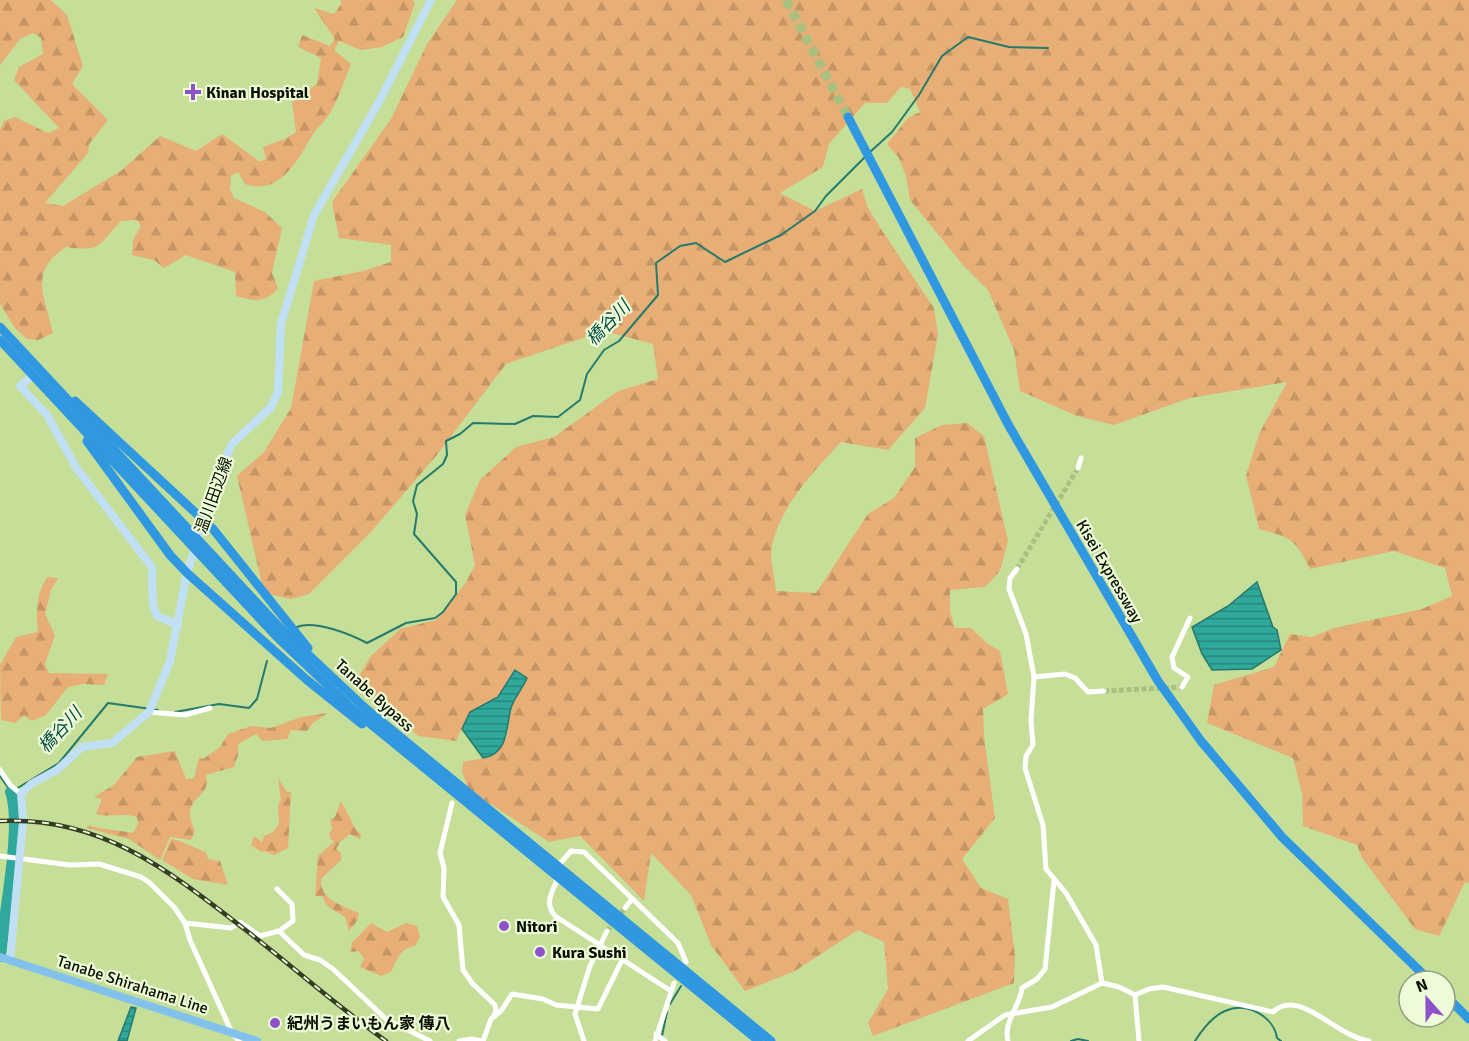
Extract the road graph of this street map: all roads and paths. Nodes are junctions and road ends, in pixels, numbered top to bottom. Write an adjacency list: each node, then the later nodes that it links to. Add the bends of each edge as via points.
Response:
1 (431, 0): 8 (main road, 温川田辺線, via 380,100 314,215 281,324 278,393 271,407 232,444)
2 (848, 117): 39 (highway, Kisei Expressway, via 1009,426 1158,681 1201,741 1282,837)
3 (0, 327): 5 (highway, Tanabe Bypass)
4 (0, 340): 5 (highway, Tanabe Bypass)
5 (30, 369): 8 (highway); 9 (highway, Tanabe Bypass); 11 (highway); 13 (main road, via 21,386 47,415 77,469 152,567 157,616)
6 (1081, 458): 7 (street)
7 (1078, 468)
8 (203, 521): 11 (main road, 温川田辺線); 18 (highway, via 304,644)
9 (199, 548): 18 (highway, Tanabe Bypass); 20 (highway, Tanabe Bypass, via 290,649)
10 (1017, 569): 14 (street, via 1010,578 1009,589 1026,634)
11 (187, 573): 13 (main road, 温川田辺線); 20 (highway, via 342,709)
12 (1190, 618): 15 (street, via 1172,657 1174,668 1188,676)
13 (178, 625): 19 (main road, 温川田辺線, via 170,661)
14 (1034, 677): 16 (street, via 1065,674 1075,678 1088,692); 28 (street, via 1033,745 1025,768 1043,825 1046,869)
15 (1182, 687)
16 (1104, 691)
17 (210, 708): 19 (street, via 185,715)
18 (365, 708): 26 (highway, Tanabe Bypass)
19 (151, 709): 22 (main road, 温川田辺線, via 112,743 82,747 57,770)
20 (412, 758): 27 (highway, Tanabe Bypass)
21 (0, 770): 22 (street)
22 (19, 793): 25 (main road, via 23,821)
23 (452, 803): 47 (street, via 440,853 444,868 442,897 459,925 463,970 495,1005)
24 (3, 856): 25 (street)
25 (16, 858): 32 (street, via 70,865 99,864 141,877 165,896); 37 (main road)
26 (557, 867): 30 (street, via 578,849); 51 (highway, Tanabe Bypass)
27 (558, 878): 35 (street, via 549,909); 51 (highway, Tanabe Bypass)
28 (1054, 881): 41 (street, via 1066,893 1095,945); 46 (street, via 1045,969 1022,988)
29 (277, 889): 34 (street, via 291,904 293,921)
30 (632, 899): 31 (street); 38 (street, via 678,943)
31 (626, 908)
32 (185, 923): 34 (street, via 231,928 240,922 260,936); 49 (street)
33 (607, 931): 35 (street)
34 (279, 932): 55 (street, via 304,955 333,969 386,1019)
35 (599, 943): 36 (street); 44 (street)
36 (623, 958): 42 (street); 44 (street, via 598,1009)
37 (5, 959): 49 (main road, Tanabe Shirahama Line)
38 (686, 962)
39 (1418, 969)
40 (674, 983): 42 (street)
41 (1102, 983): 43 (street); 46 (street, via 1052,1007)
42 (671, 991): 50 (street)
43 (1135, 995): 52 (street, via 1163,987 1273,1012 1281,1004 1296,1003); 62 (street)
44 (576, 1007): 47 (street, via 512,994); 58 (street)
45 (1457, 1007): 48 (highway)
46 (1012, 1015): 60 (street, via 996,1020); 61 (street, via 1005,1031)
47 (493, 1017): 57 (street)
48 (1469, 1019)
49 (232, 1033): 53 (street); 54 (main road, Tanabe Shirahama Line)
50 (655, 1038): 59 (street)
51 (766, 1040)
52 (1360, 1040): 63 (street)
53 (239, 1041)
54 (257, 1041)
55 (430, 1041)
56 (459, 1041): 57 (street)
57 (483, 1041)
58 (584, 1041)
59 (665, 1041)
60 (968, 1041)
61 (1008, 1041)
62 (1139, 1041)
63 (1369, 1041)

